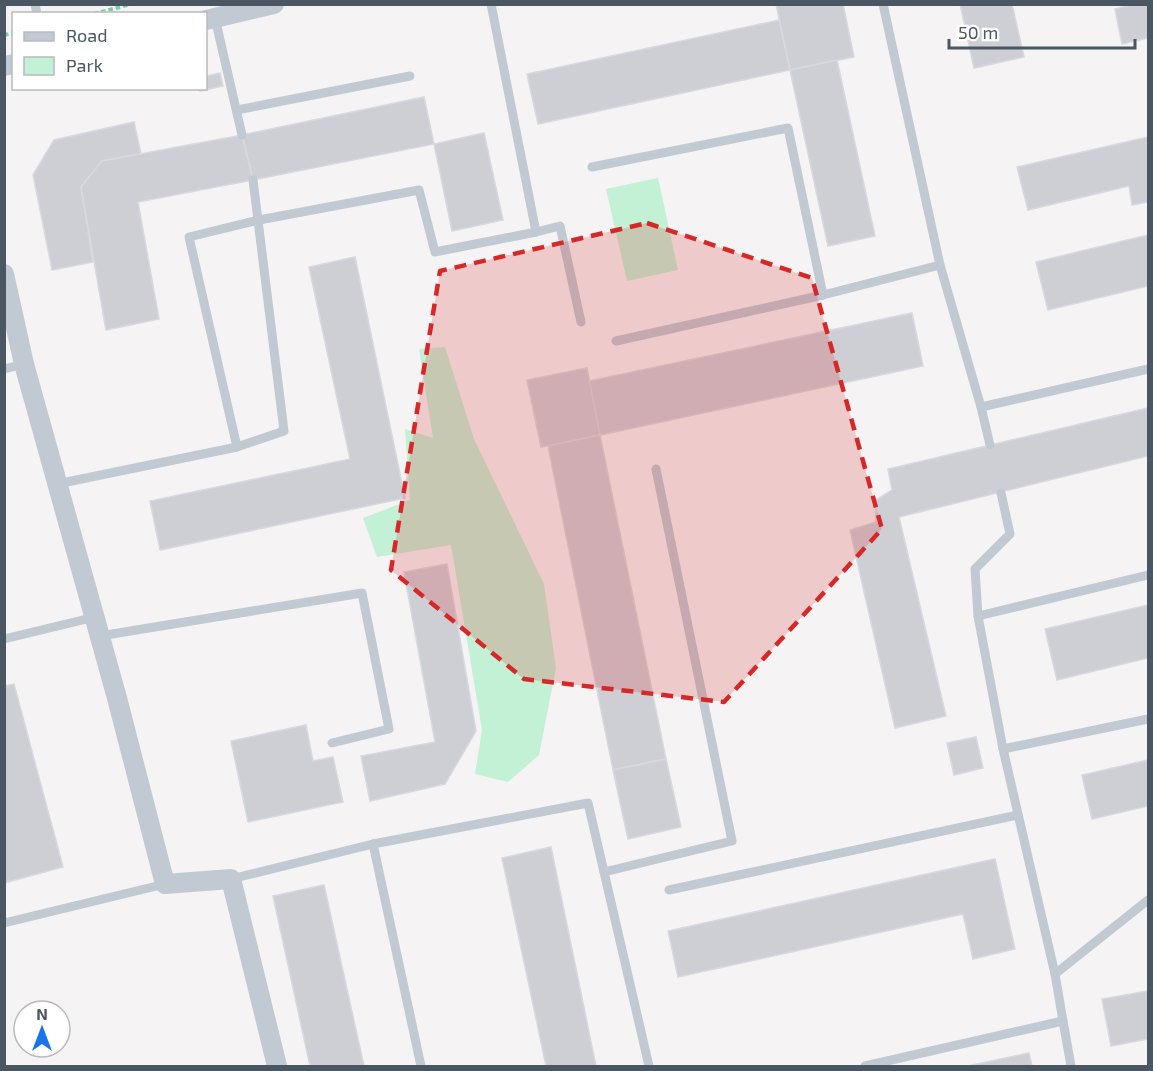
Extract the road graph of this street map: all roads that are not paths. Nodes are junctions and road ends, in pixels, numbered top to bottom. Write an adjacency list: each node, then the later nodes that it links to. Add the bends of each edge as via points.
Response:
1 (274, 4): 4 (street)
2 (491, 4): 11 (lane)
3 (883, 4): 12 (lane)
4 (210, 19): 6 (lane)
5 (410, 76): 6 (lane)
6 (237, 110): 7 (lane)
7 (243, 135)
8 (592, 167): 14 (lane, via 788,128)
9 (253, 180): 10 (lane)
10 (259, 220): 11 (lane, via 419,190 435,252); 22 (lane, via 284,431); 22 (lane, via 189,237)
11 (536, 232): 15 (lane, via 561,226)
12 (940, 265): 14 (lane); 20 (lane)
13 (4, 274): 17 (street)
14 (823, 295): 16 (lane)
15 (581, 322)
16 (615, 341)
17 (24, 364): 18 (lane); 24 (street)
18 (4, 369)
19 (1149, 369): 20 (lane)
20 (981, 408): 21 (lane)
21 (990, 445)
22 (237, 447): 24 (lane)
23 (656, 469): 35 (lane, via 732,841)
24 (57, 484): 28 (street)
25 (1001, 493): 27 (lane, via 1010,534 975,569)
26 (1149, 575): 27 (lane)
27 (978, 616): 32 (lane)
28 (98, 627): 29 (lane); 31 (lane, via 362,593 389,729); 37 (street)
29 (4, 639)
30 (1149, 719): 32 (lane)
31 (332, 743)
32 (1003, 748): 33 (lane)
33 (1018, 815): 38 (lane); 41 (lane)
34 (373, 844): 35 (lane, via 588,803); 36 (lane); 44 (lane)
35 (604, 872): 45 (lane)
36 (231, 879): 37 (street); 43 (street)
37 (165, 884): 40 (lane)
38 (669, 890)
39 (1149, 900): 41 (lane)
40 (4, 923)
41 (1055, 974): 42 (lane)
42 (1063, 1021): 46 (lane); 47 (lane)
43 (277, 1066)
44 (421, 1066)
45 (650, 1066)
46 (865, 1066)
47 (1071, 1066)

